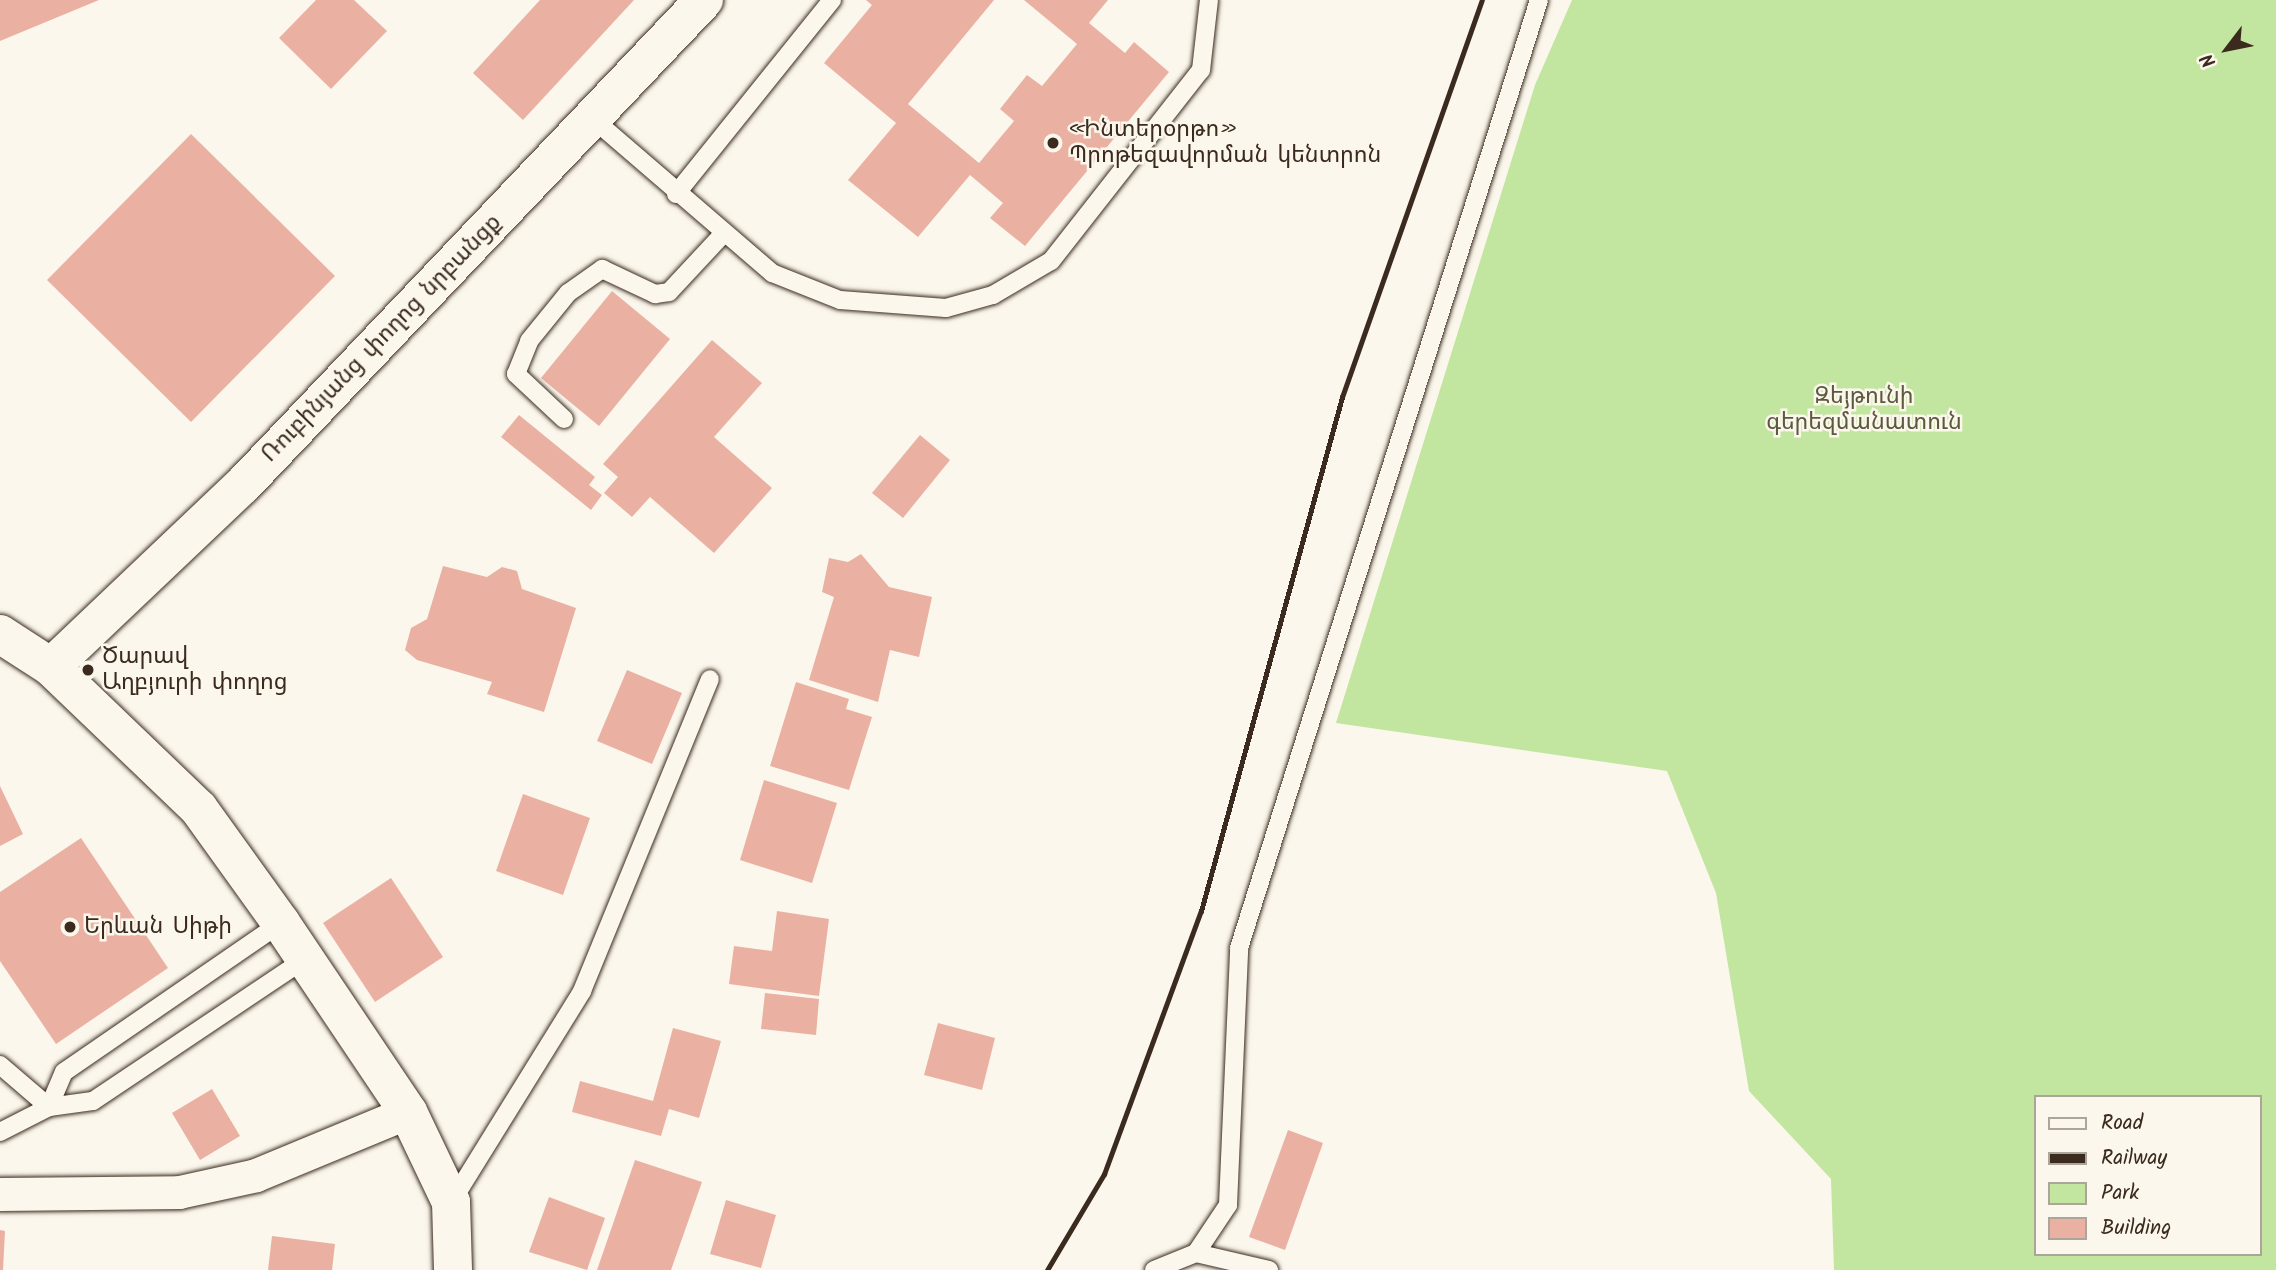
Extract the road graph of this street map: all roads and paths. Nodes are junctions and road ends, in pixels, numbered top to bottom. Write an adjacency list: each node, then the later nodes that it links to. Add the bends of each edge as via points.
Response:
1 (704, 0): 5 (street, Ռուբինյանց փողոց նրբանցք)
2 (832, 0): 6 (lane)
3 (1209, 0): 7 (lane, via 1201,70 1051,261 1011,286 946,307 840,300 772,273)
4 (1539, 0): 20 (lane, via 1239,948 1228,1205)
5 (592, 118): 6 (lane); 10 (street, Ռուբինյանց փողոց նրբանցք, via 243,485)
6 (676, 194): 7 (lane)
7 (723, 234): 8 (lane, via 669,292 655,294 602,269 568,293 529,341 516,374)
8 (564, 419)
9 (0, 634): 10 (street)
10 (51, 667): 12 (street, via 199,809)
11 (710, 679): 19 (lane, via 582,991)
12 (281, 923): 13 (street); 15 (lane, via 64,1072)
13 (305, 958): 15 (lane, via 93,1101); 16 (street)
14 (0, 1065): 15 (lane)
15 (49, 1107): 17 (lane)
16 (408, 1112): 18 (street, via 256,1175 179,1192); 19 (street)
17 (0, 1132)
18 (0, 1194)
19 (451, 1202): 21 (street)
20 (1196, 1253): 22 (lane); 23 (lane)
21 (453, 1270)
22 (1154, 1270)
23 (1269, 1270)

